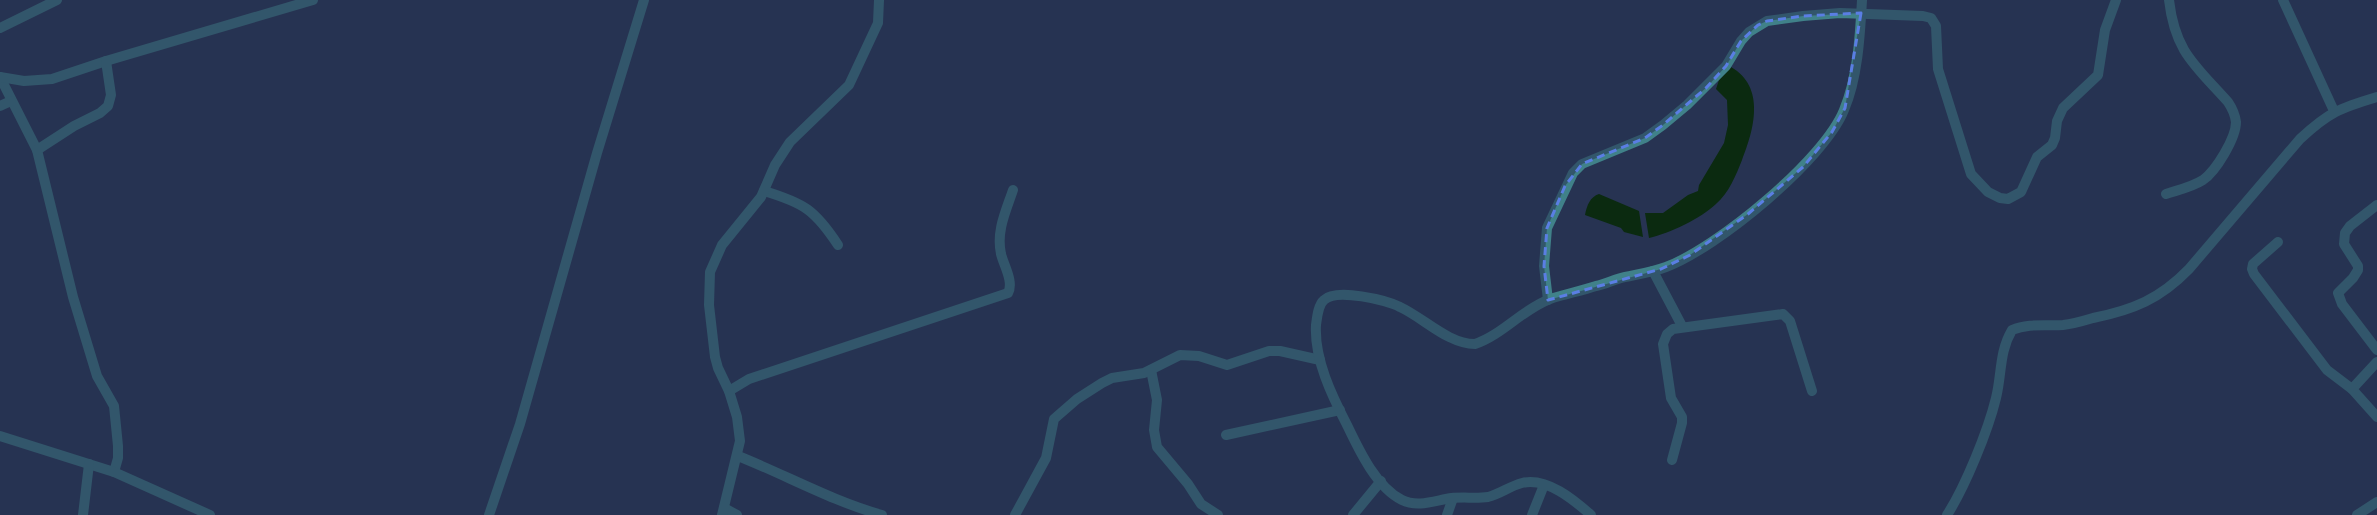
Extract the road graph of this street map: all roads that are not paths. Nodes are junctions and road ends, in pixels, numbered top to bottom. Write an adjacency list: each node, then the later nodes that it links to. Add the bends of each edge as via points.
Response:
1 (57, 0): 10 (street)
2 (313, 0): 11 (street)
3 (644, 0): 49 (street, via 597,153 520,424)
4 (879, 0): 19 (street, via 878,23 849,86 790,142 775,165)
5 (1862, 0): 9 (street)
6 (2116, 0): 9 (street, via 2105,30 2102,65 2098,75 2063,108 2057,121 2056,138 2052,145 2033,163 2021,192 2008,199 1988,192 1971,174 1938,68 1936,26 1931,18)
7 (2168, 0): 20 (street, via 2173,27 2185,53 2228,102 2236,123 2233,135 2211,173 2199,182)
8 (2283, 0): 16 (street)
9 (1861, 14): 24 (street, via 1850,89 1845,108 1832,132 1803,167 1715,240 1676,263); 25 (street, via 1803,16 1767,21 1749,32 1726,66 1706,88 1645,138 1582,164 1573,173 1547,228 1544,266)
10 (0, 28)
11 (106, 61): 12 (street, via 52,79 24,81); 17 (street, via 111,96 108,106)
12 (0, 77): 14 (street)
13 (2377, 96): 16 (street)
14 (11, 101): 15 (street); 17 (street)
15 (0, 106)
16 (2334, 111): 58 (street, via 2300,139 2189,269 2175,284 2154,299 2128,310 2065,325 2021,326 2012,330 2001,355 1999,383 1989,420)
17 (37, 150): 41 (street, via 75,303 97,376 114,406 118,446)
18 (1013, 190): 32 (street, via 999,237 1010,284 1008,293 749,379)
19 (764, 191): 23 (street, via 786,197 810,209 825,225); 32 (street, via 751,212 722,245 710,272 709,306 715,357)
20 (2166, 194)
21 (2377, 205): 27 (street, via 2350,226 2343,238 2358,270 2338,293 2342,304)
22 (2278, 242): 31 (street, via 2253,264 2254,274 2327,370)
23 (838, 245)
24 (1653, 271): 25 (street); 26 (street)
25 (1548, 300): 28 (street, via 1480,343 1469,344 1440,332 1400,307 1382,300 1330,296 1324,300 1318,315 1316,343)
26 (1682, 326): 33 (street, via 1783,314 1790,321); 39 (street, via 1667,334 1663,344 1670,398 1682,417)
27 (2377, 350)
28 (1320, 360): 30 (street, via 1269,351 1227,365 1189,355 1180,356); 34 (street)
29 (2377, 362): 31 (street)
30 (1150, 370): 52 (street, via 1135,376 1112,378 1054,419 1046,458); 53 (street, via 1157,400 1154,430 1157,447 1201,504)
31 (2352, 389): 35 (street)
32 (729, 391): 38 (street, via 739,429)
33 (1812, 391)
34 (1340, 410): 36 (street); 42 (street)
35 (2377, 417)
36 (1226, 435)
37 (0, 436): 40 (street)
38 (738, 456): 46 (street); 51 (street, via 836,500)
39 (1672, 460)
40 (89, 464): 41 (street); 47 (street)
41 (114, 472): 48 (street)
42 (1381, 481): 44 (street, via 1401,500 1414,504); 54 (street)
43 (1544, 485): 44 (street, via 1526,482 1494,496); 56 (street); 57 (street, via 1562,493)
44 (1453, 498): 55 (street)
45 (2377, 502): 59 (street)
46 (723, 512): 50 (street)
47 (83, 515)
48 (210, 515)
49 (490, 515)
50 (737, 515)
51 (882, 515)
52 (1015, 515)
53 (1218, 515)
54 (1353, 515)
55 (1447, 515)
56 (1532, 515)
57 (1591, 515)
58 (1947, 515)
59 (2357, 515)

